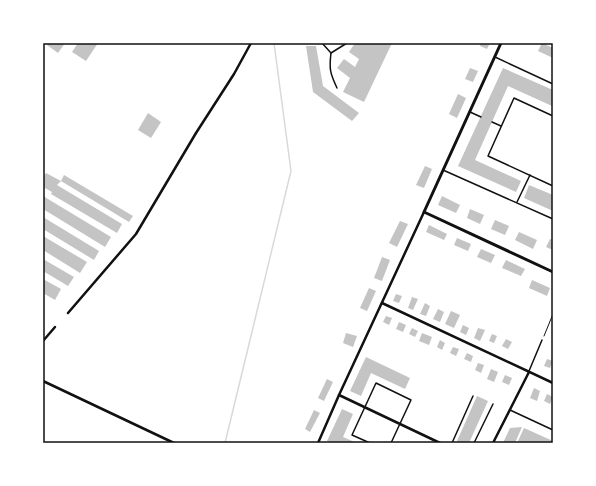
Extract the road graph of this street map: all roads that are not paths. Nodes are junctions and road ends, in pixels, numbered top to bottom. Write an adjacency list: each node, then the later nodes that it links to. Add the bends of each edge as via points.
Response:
1 (251, 43): 22 (street, via 136,234)
2 (322, 43): 5 (lane)
3 (347, 43): 5 (lane)
4 (501, 43): 6 (street)
5 (331, 53): 8 (lane, via 329,67)
6 (494, 57): 7 (lane); 9 (street)
7 (553, 84)
8 (337, 88)
9 (470, 112): 11 (lane); 14 (street)
10 (553, 116): 13 (lane, via 514,98)
11 (481, 117)
12 (492, 122): 13 (lane)
13 (501, 126): 15 (lane, via 488,156)
14 (444, 170): 17 (lane); 18 (street)
15 (530, 175): 16 (lane); 17 (lane)
16 (553, 186)
17 (516, 203): 19 (lane)
18 (424, 212): 20 (street); 21 (street)
19 (553, 219)
20 (553, 272)
21 (382, 303): 26 (street); 29 (street)
22 (68, 313)
23 (55, 327): 24 (street)
24 (43, 340)
25 (542, 340): 26 (lane)
26 (529, 372): 28 (street); 33 (street)
27 (43, 381): 36 (street)
28 (553, 383)
29 (339, 395): 32 (street); 37 (street)
30 (473, 396): 41 (lane)
31 (493, 404): 42 (lane)
32 (365, 407): 34 (street); 34 (lane, via 376,383 411,400); 38 (lane, via 352,435)
33 (510, 410): 35 (lane); 43 (street)
34 (400, 424): 39 (lane); 40 (street)
35 (553, 430)
36 (174, 443)
37 (318, 443)
38 (370, 443)
39 (391, 443)
40 (440, 443)
41 (452, 443)
42 (474, 443)
43 (493, 443)

